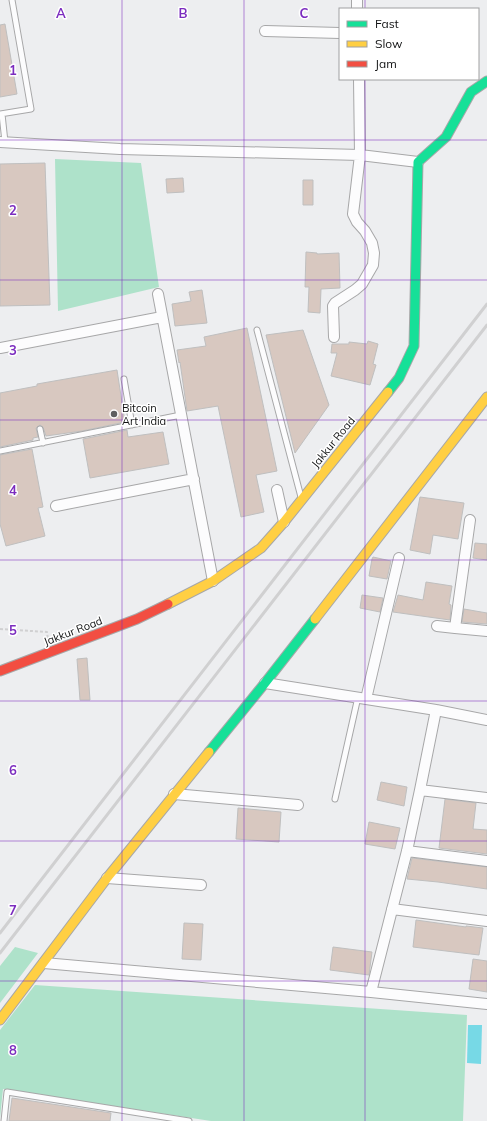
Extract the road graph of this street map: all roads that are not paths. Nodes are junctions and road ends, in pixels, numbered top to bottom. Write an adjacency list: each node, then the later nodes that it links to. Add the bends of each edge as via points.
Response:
1 (12, 0): 6 (lane, via 31,109)
2 (265, 31): 3 (street)
3 (339, 33)
4 (359, 80): 8 (street)
5 (487, 81): 9 (street, via 471,92 446,137)
6 (1, 114): 7 (lane)
7 (3, 142): 8 (street, via 120,149)
8 (360, 155): 9 (street); 13 (street, via 353,214 372,243 373,265 362,284 333,306)
9 (418, 162): 24 (street, Jakkur Road, via 414,346 399,378)
10 (158, 294): 11 (street)
11 (162, 317): 14 (street); 17 (street)
12 (257, 330): 24 (lane)
13 (334, 338)
14 (0, 348)
15 (124, 379): 18 (lane)
16 (487, 397): 34 (street)
17 (181, 415): 18 (lane); 22 (street)
18 (132, 425): 20 (lane)
19 (40, 429): 20 (lane)
20 (43, 443): 21 (lane)
21 (0, 451)
22 (194, 479): 25 (street); 29 (street)
23 (277, 490): 27 (street)
24 (302, 500): 27 (street, Jakkur Road)
25 (56, 506)
26 (470, 520): 31 (street)
27 (284, 522): 29 (street, Jakkur Road, via 261,548)
28 (399, 558): 35 (street)
29 (213, 581): 33 (street, Jakkur Road, via 137,619)
30 (437, 626): 31 (street)
31 (455, 628): 32 (street)
32 (487, 631)
33 (0, 672)
34 (265, 683): 35 (street); 39 (street)
35 (362, 698): 36 (street); 41 (lane)
36 (436, 710): 37 (street); 38 (street)
37 (487, 720)
38 (420, 790): 40 (street); 43 (street)
39 (174, 794): 42 (street); 45 (street)
40 (487, 798)
41 (335, 799)
42 (298, 805)
43 (407, 851): 44 (street); 47 (street)
44 (487, 861)
45 (107, 878): 46 (street); 49 (street)
46 (201, 885)
47 (392, 908): 48 (street); 50 (street)
48 (487, 921)
49 (44, 963): 50 (street); 52 (street)
50 (371, 992): 51 (street)
51 (487, 1004)
52 (0, 1020)
53 (4, 1121): 54 (lane, via 7,1092)
54 (189, 1121)

